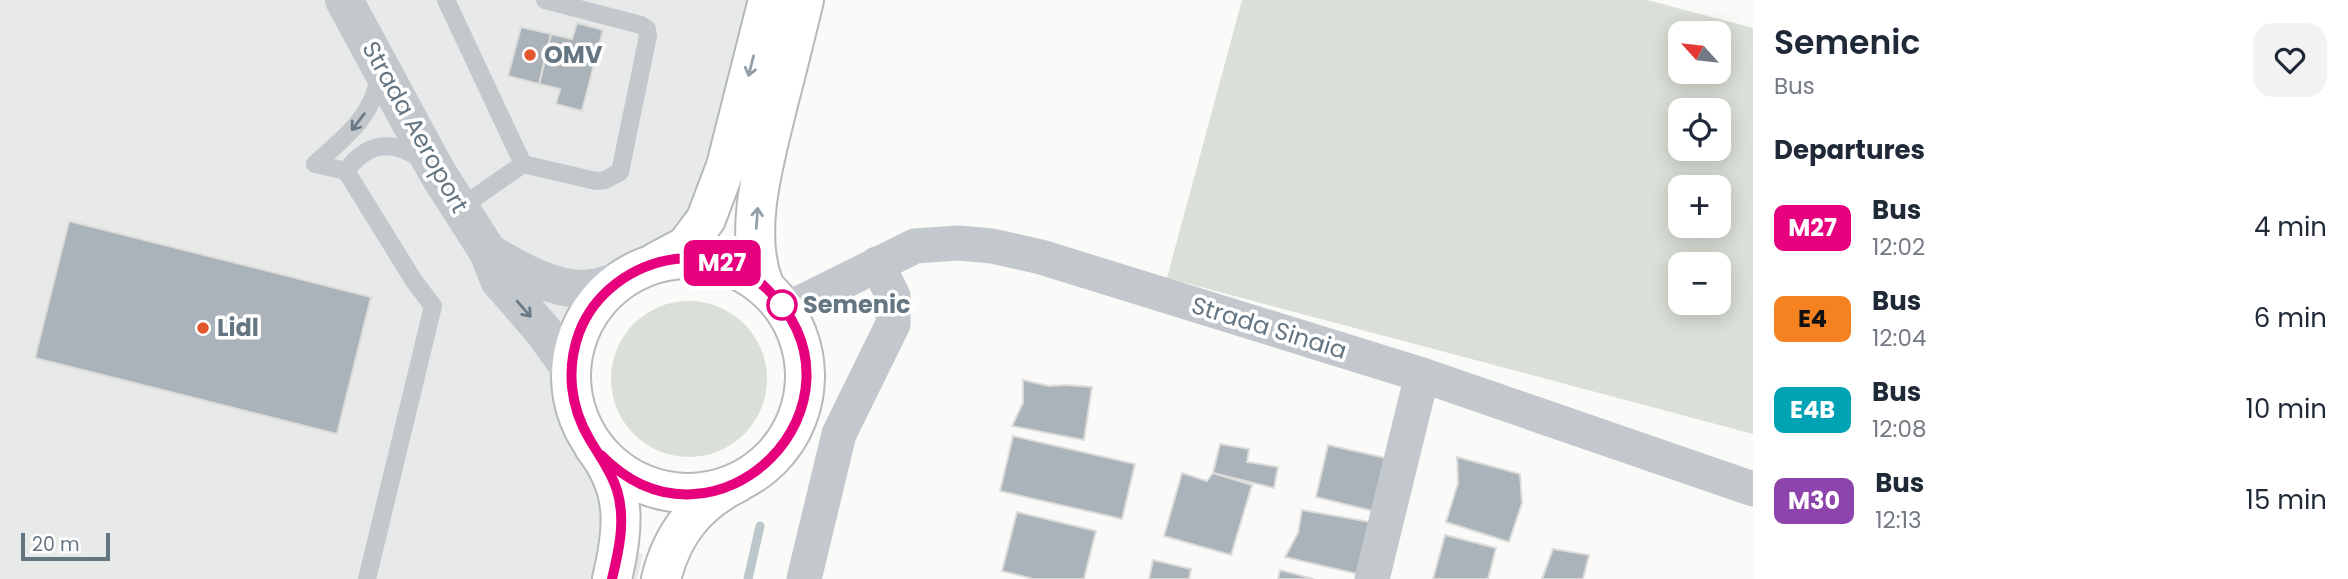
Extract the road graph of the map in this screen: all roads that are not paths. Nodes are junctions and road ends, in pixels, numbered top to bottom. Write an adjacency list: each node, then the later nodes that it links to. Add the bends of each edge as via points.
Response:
1 (446, 0): 7 (lane)
2 (545, 0): 7 (lane, via 641,25 648,36 620,172 596,181)
3 (768, 0): 13 (main road, one-way to 13, via 726,166 706,219 686,246)
4 (804, 0): 14 (main road, one-way to 4, via 756,245 756,217 765,159)
5 (352, 3): 6 (street, Strada Aeroport)
6 (380, 67): 8 (lane, one-way to 8, via 377,91 365,114 316,164); 9 (street, Strada Aeroport)
7 (523, 164): 10 (lane)
8 (345, 171): 9 (lane, via 366,150 385,146 412,153); 21 (lane, via 433,306)
9 (437, 172): 10 (street, Strada Aeroport)
10 (460, 208): 11 (street, Strada Aeroport)
11 (488, 252): 13 (street, Strada Aeroport, via 555,285 590,289); 15 (street, Strada Aeroport, one-way to 15, via 499,280)
12 (877, 264): 14 (street, Strada Sinaia); 16 (street, Strada Sinaia, via 915,246 992,246 1041,257); 23 (street, via 893,296 893,324 839,434)
13 (633, 273): 14 (main road, via 677,259 708,260 737,269); 15 (main road, via 601,297 585,320)
14 (775, 297): 18 (main road, via 799,336 804,354 803,403 793,430 776,454)
15 (571, 370): 17 (main road, via 576,410)
16 (1422, 375): 19 (street, Strada Sinaia); 24 (street)
17 (594, 447): 18 (main road, via 617,470 654,489 696,493); 20 (main road, via 618,492 622,527)
18 (737, 482): 22 (main road, via 687,520)
19 (1753, 489)
20 (612, 572)
21 (367, 579)
22 (661, 579)
23 (804, 579)
24 (1372, 579)

